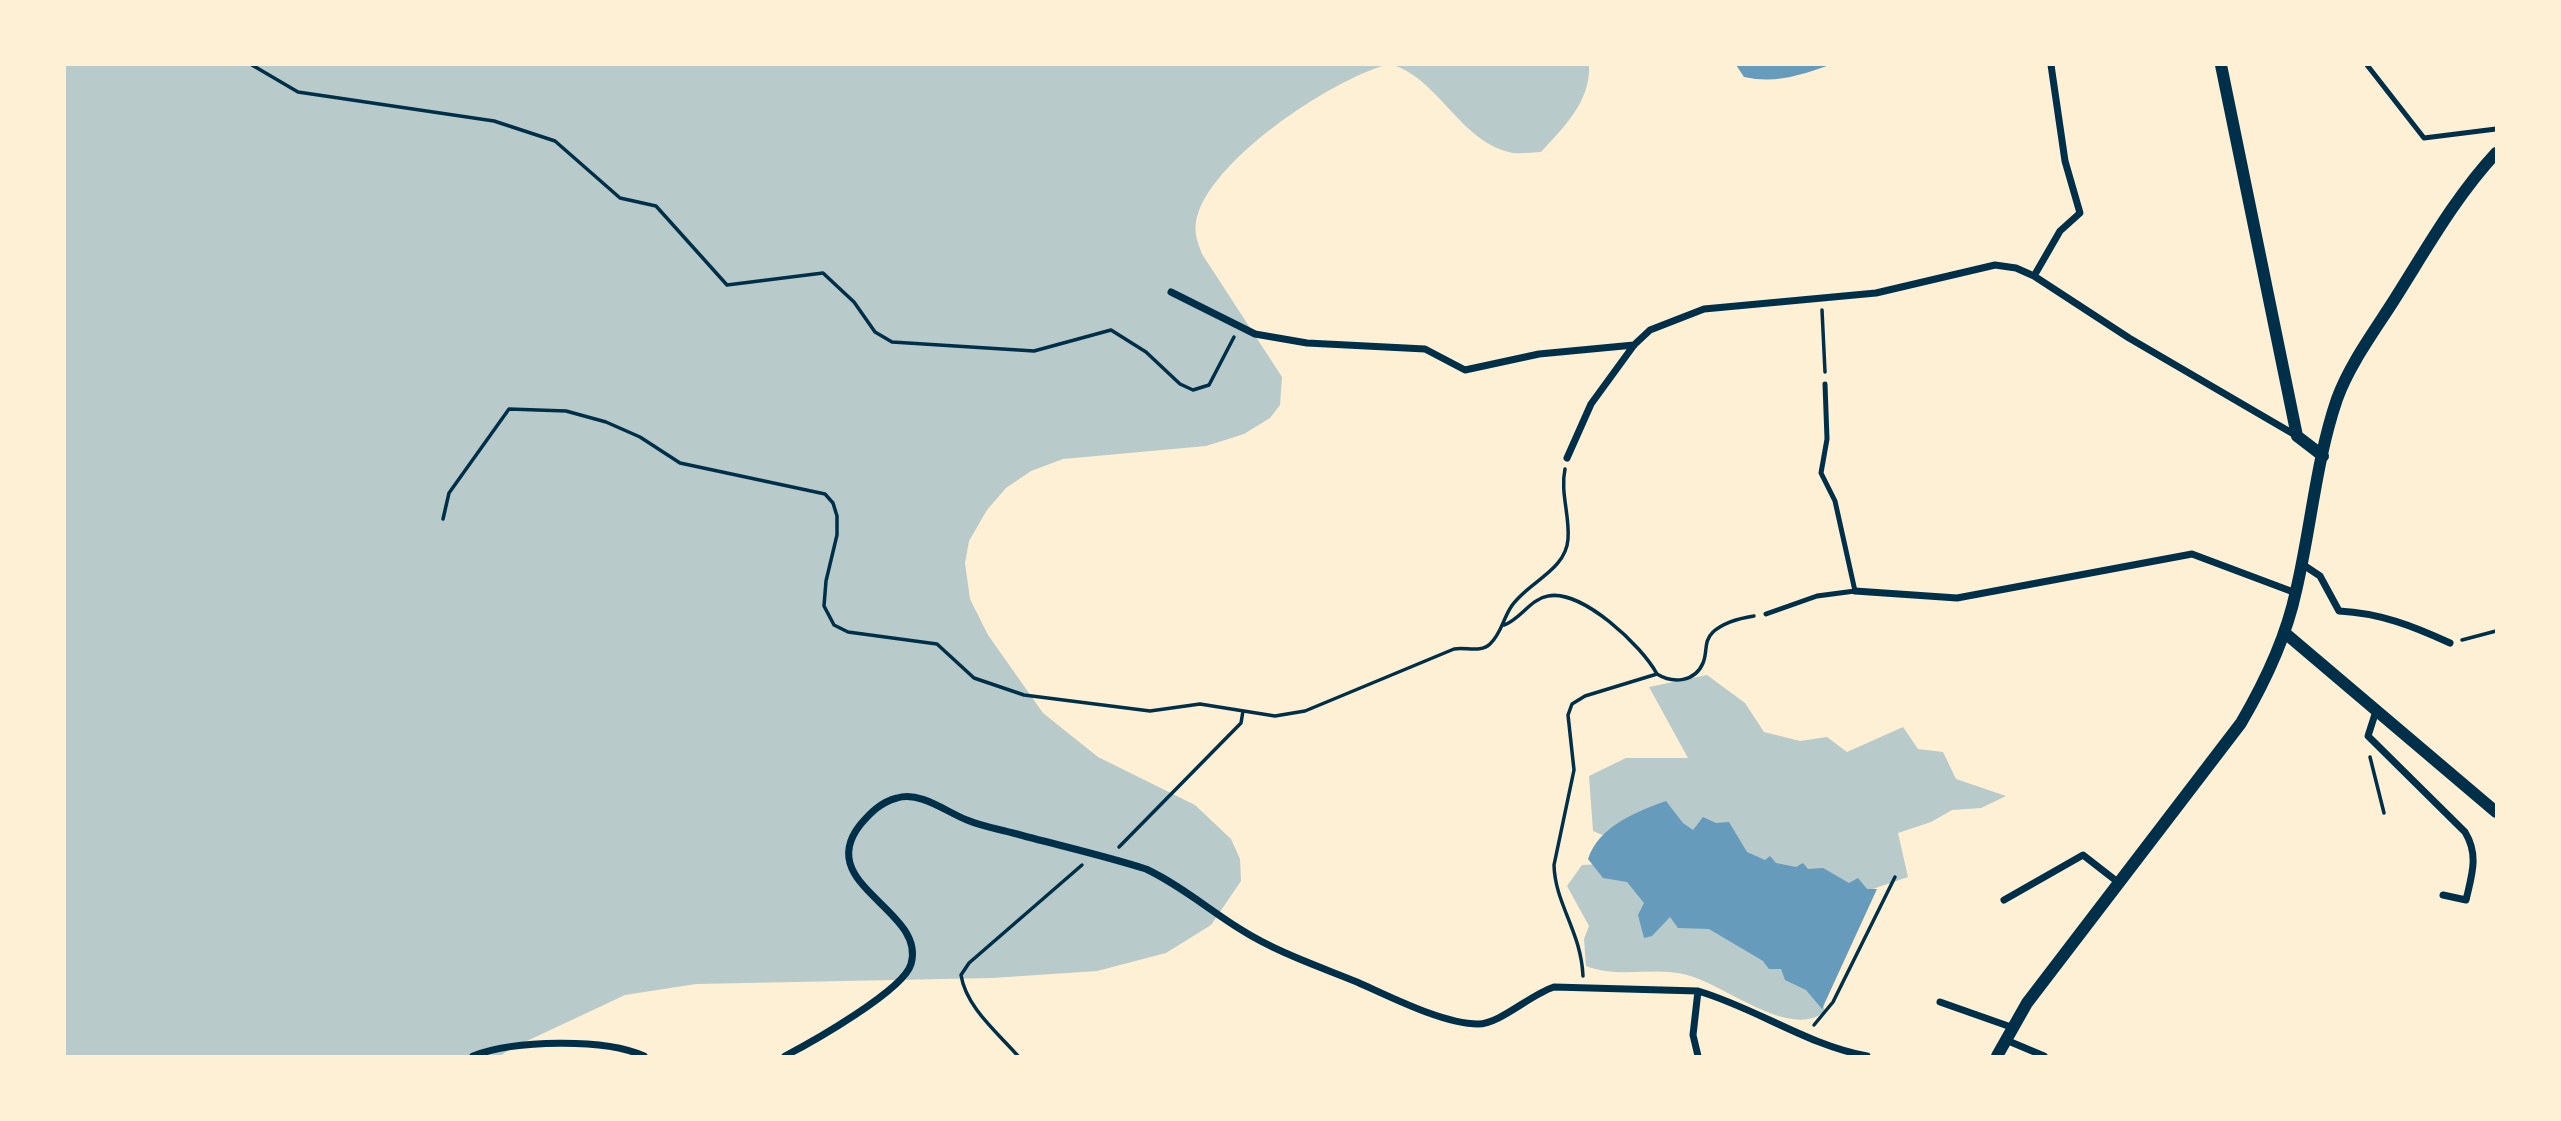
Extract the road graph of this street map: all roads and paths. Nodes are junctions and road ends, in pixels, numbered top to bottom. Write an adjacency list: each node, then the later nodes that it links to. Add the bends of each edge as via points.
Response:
1 (252, 65): 10 (path, via 298,92 495,121 555,141 620,198 656,206 727,285 823,273 854,302 876,332 892,342 1034,351 1111,330 1194,390 1209,385)
2 (2051, 65): 7 (street, via 2065,161 2080,213 2060,231)
3 (2221, 65): 13 (street)
4 (2367, 65): 5 (lane, via 2424,138)
5 (2496, 129)
6 (2496, 153): 14 (street, via 2475,176 2362,350 2337,397)
7 (2034, 276): 9 (street, via 1995,265 1876,293); 13 (street, via 2129,338)
8 (1171, 292): 10 (street)
9 (1822, 297): 11 (street, via 1704,309 1650,330); 12 (path)
10 (1240, 325): 11 (street, via 1255,334 1307,343 1425,349 1465,370 1539,354)
11 (1634, 345): 15 (street, via 1591,404)
12 (1825, 384): 18 (lane, via 1827,439 1821,473 1835,501)
13 (2297, 436): 14 (street)
14 (2323, 456): 17 (street)
15 (1567, 458): 21 (path, via 1563,476 1569,541 1549,572 1510,608)
16 (443, 519): 26 (path, via 450,493 509,409 566,411 640,437 680,463 825,494 833,503 837,535 824,606 841,629 937,644 974,678 1024,695 1150,711 1200,704)
17 (2302, 564): 19 (street); 24 (street, via 2320,576 2339,611 2408,623)
18 (1855, 591): 19 (street, via 1957,598 2192,554); 20 (lane, via 1817,596)
19 (2296, 593): 23 (street)
20 (1766, 614): 25 (path, via 1746,617 1713,633 1705,642 1704,662 1682,681 1667,681)
21 (1504, 625): 25 (path, via 1545,596 1562,594 1634,642); 26 (path, via 1489,646 1454,649 1305,711 1275,716)
22 (2496, 631): 24 (path)
23 (2285, 633): 27 (street); 34 (street, via 2241,723)
24 (2450, 643)
25 (1657, 674): 37 (path, via 1584,695 1572,704 1568,715 1574,770 1554,865 1582,953)
26 (1243, 711): 32 (path, via 1241,723)
27 (2376, 711): 28 (street, via 2368,736); 29 (street)
28 (2375, 746): 30 (path, via 2369,755); 35 (street, via 2473,845 2466,900)
29 (2496, 812)
30 (2384, 813)
31 (1089, 854): 32 (street); 45 (street, via 968,821 927,800 899,797 872,810 851,837 846,855 852,871 911,942 912,962 905,978 883,996); 46 (path, via 1078,871 969,963 961,975 970,1001)
32 (1109, 857): 37 (street, via 1167,878 1242,931 1275,948 1428,1012 1479,1024 1541,991)
33 (1895, 877): 41 (path, via 1833,1002)
34 (2119, 883): 36 (street, via 2083,855); 40 (street)
35 (2443, 895)
36 (2004, 900)
37 (1583, 986): 38 (street)
38 (1698, 990): 41 (street); 47 (street, via 1693,1035)
39 (1940, 1002): 40 (street)
40 (2011, 1027): 42 (street)
41 (1806, 1036): 48 (street, via 1840,1051)
42 (2005, 1040): 49 (street); 50 (street)
43 (473, 1056): 44 (street, via 545,1044 612,1046)
44 (644, 1056)
45 (785, 1056)
46 (1018, 1056)
47 (1698, 1056)
48 (1867, 1056)
49 (1997, 1056)
50 (2045, 1056)

